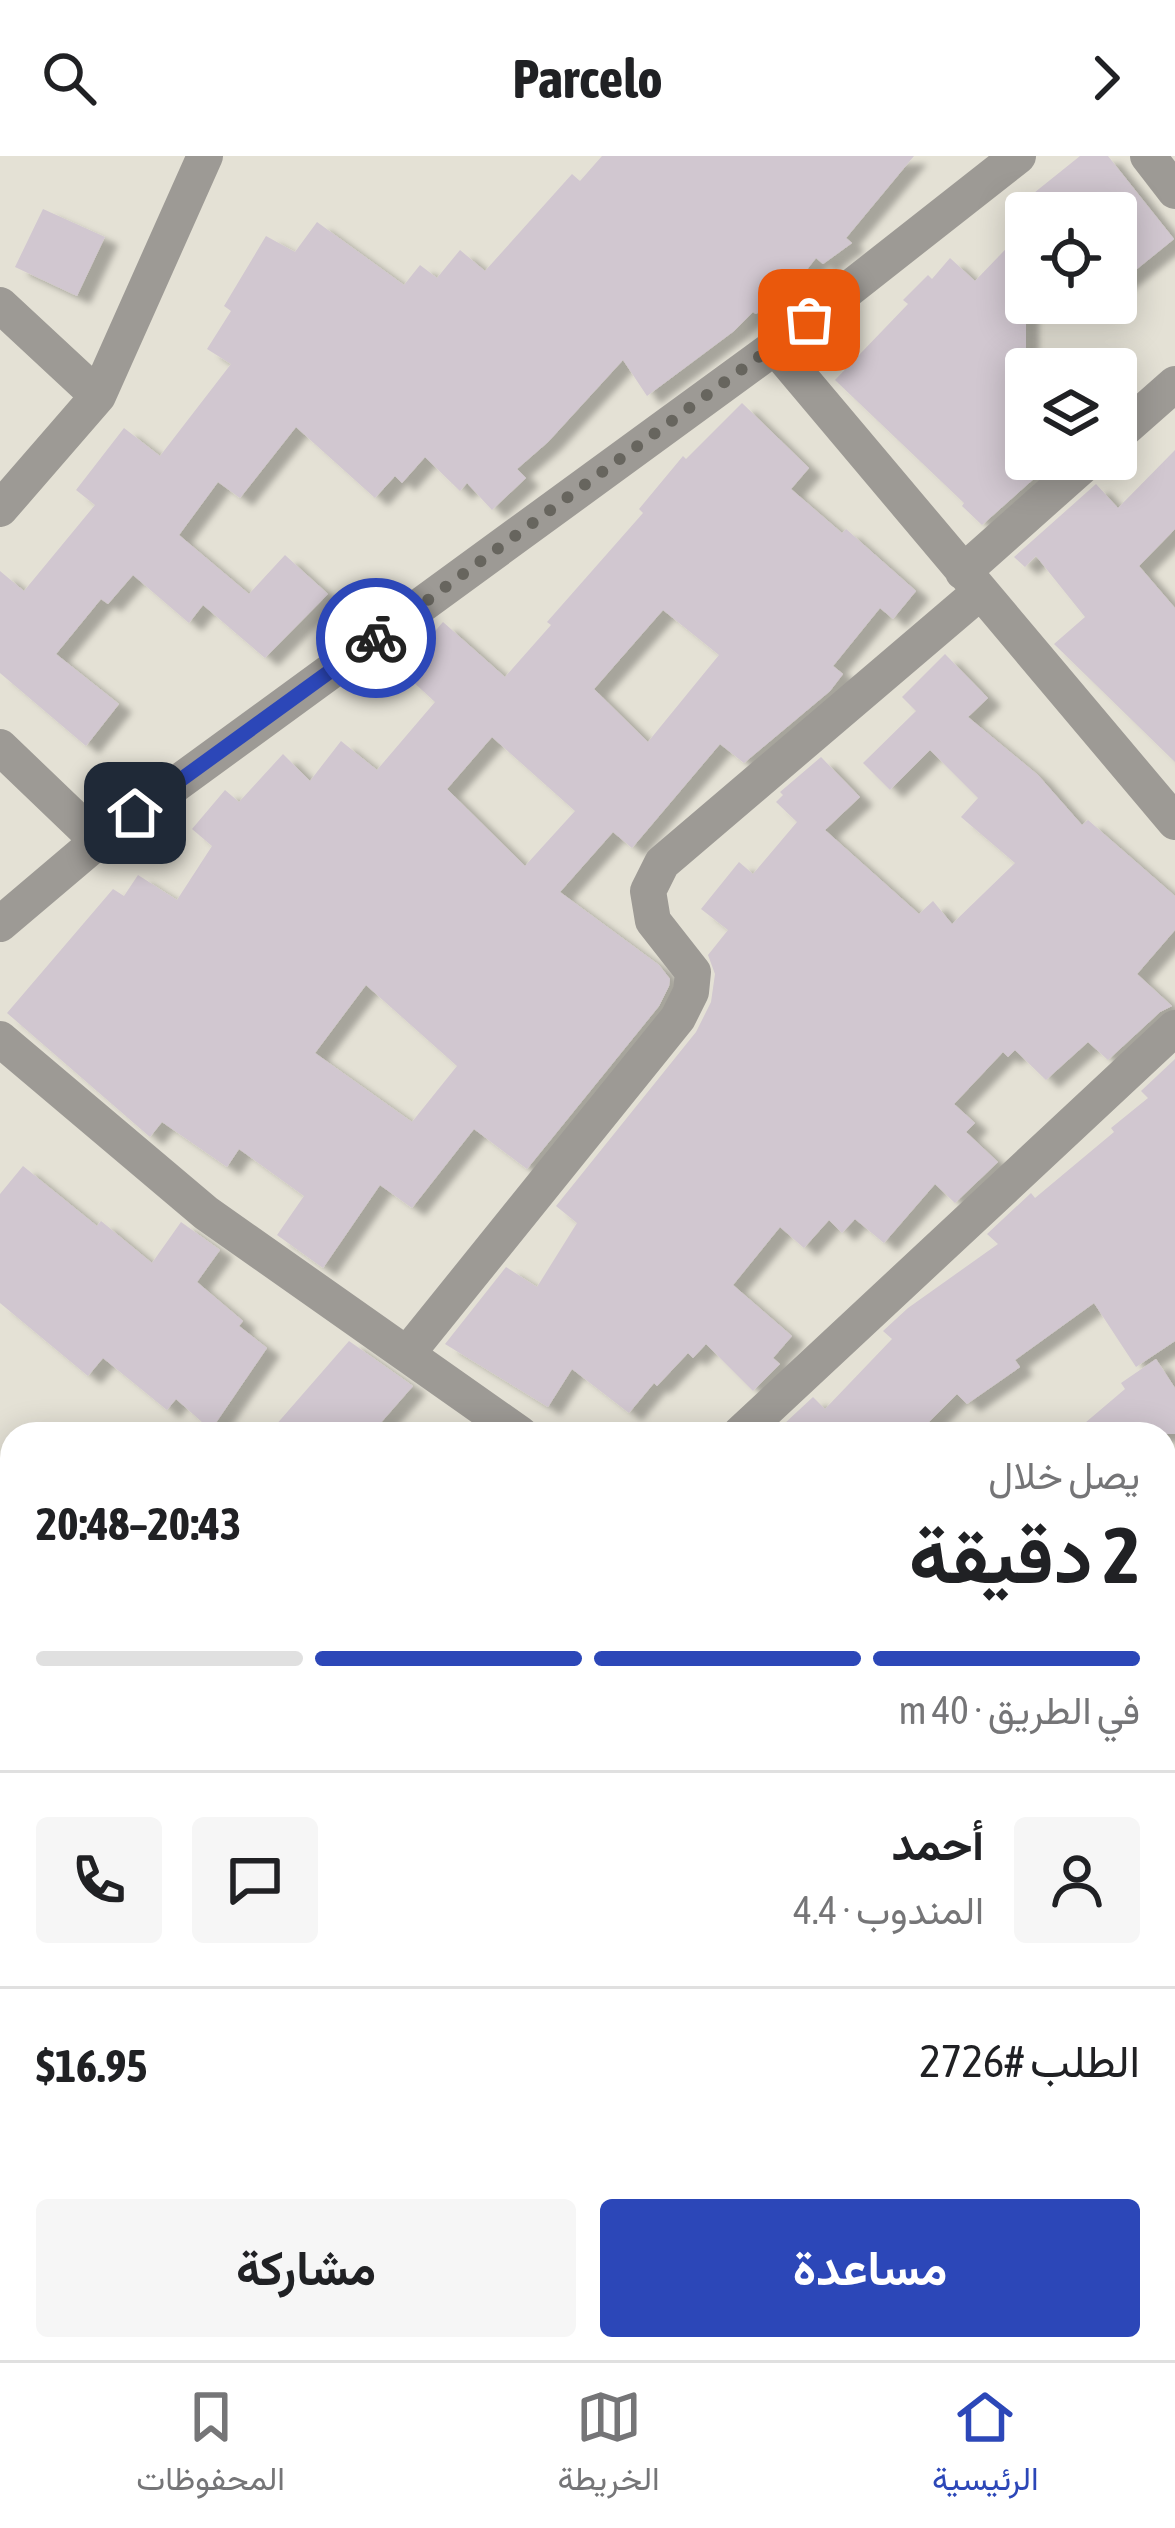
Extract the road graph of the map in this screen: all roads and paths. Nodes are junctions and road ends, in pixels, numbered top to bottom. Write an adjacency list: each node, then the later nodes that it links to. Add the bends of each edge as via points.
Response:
1 (205, 156): 8 (street)
2 (1018, 156): 6 (street)
3 (1148, 156): 4 (street)
4 (1175, 190)
5 (0, 305): 8 (street)
6 (775, 347): 12 (street); 15 (street)
7 (1175, 384): 9 (street)
8 (98, 396): 11 (street)
9 (1137, 417)
10 (1070, 480): 12 (street)
11 (0, 509)
12 (971, 582): 14 (street); 19 (street, via 662,863 648,891 653,921 693,972 679,1018)
13 (0, 747): 15 (street)
14 (1175, 822)
15 (98, 841): 16 (street)
16 (0, 924)
17 (1175, 1028): 21 (street)
18 (0, 1039): 19 (street, via 206,1214)
19 (406, 1354): 20 (street)
20 (503, 1422)
21 (753, 1422)

